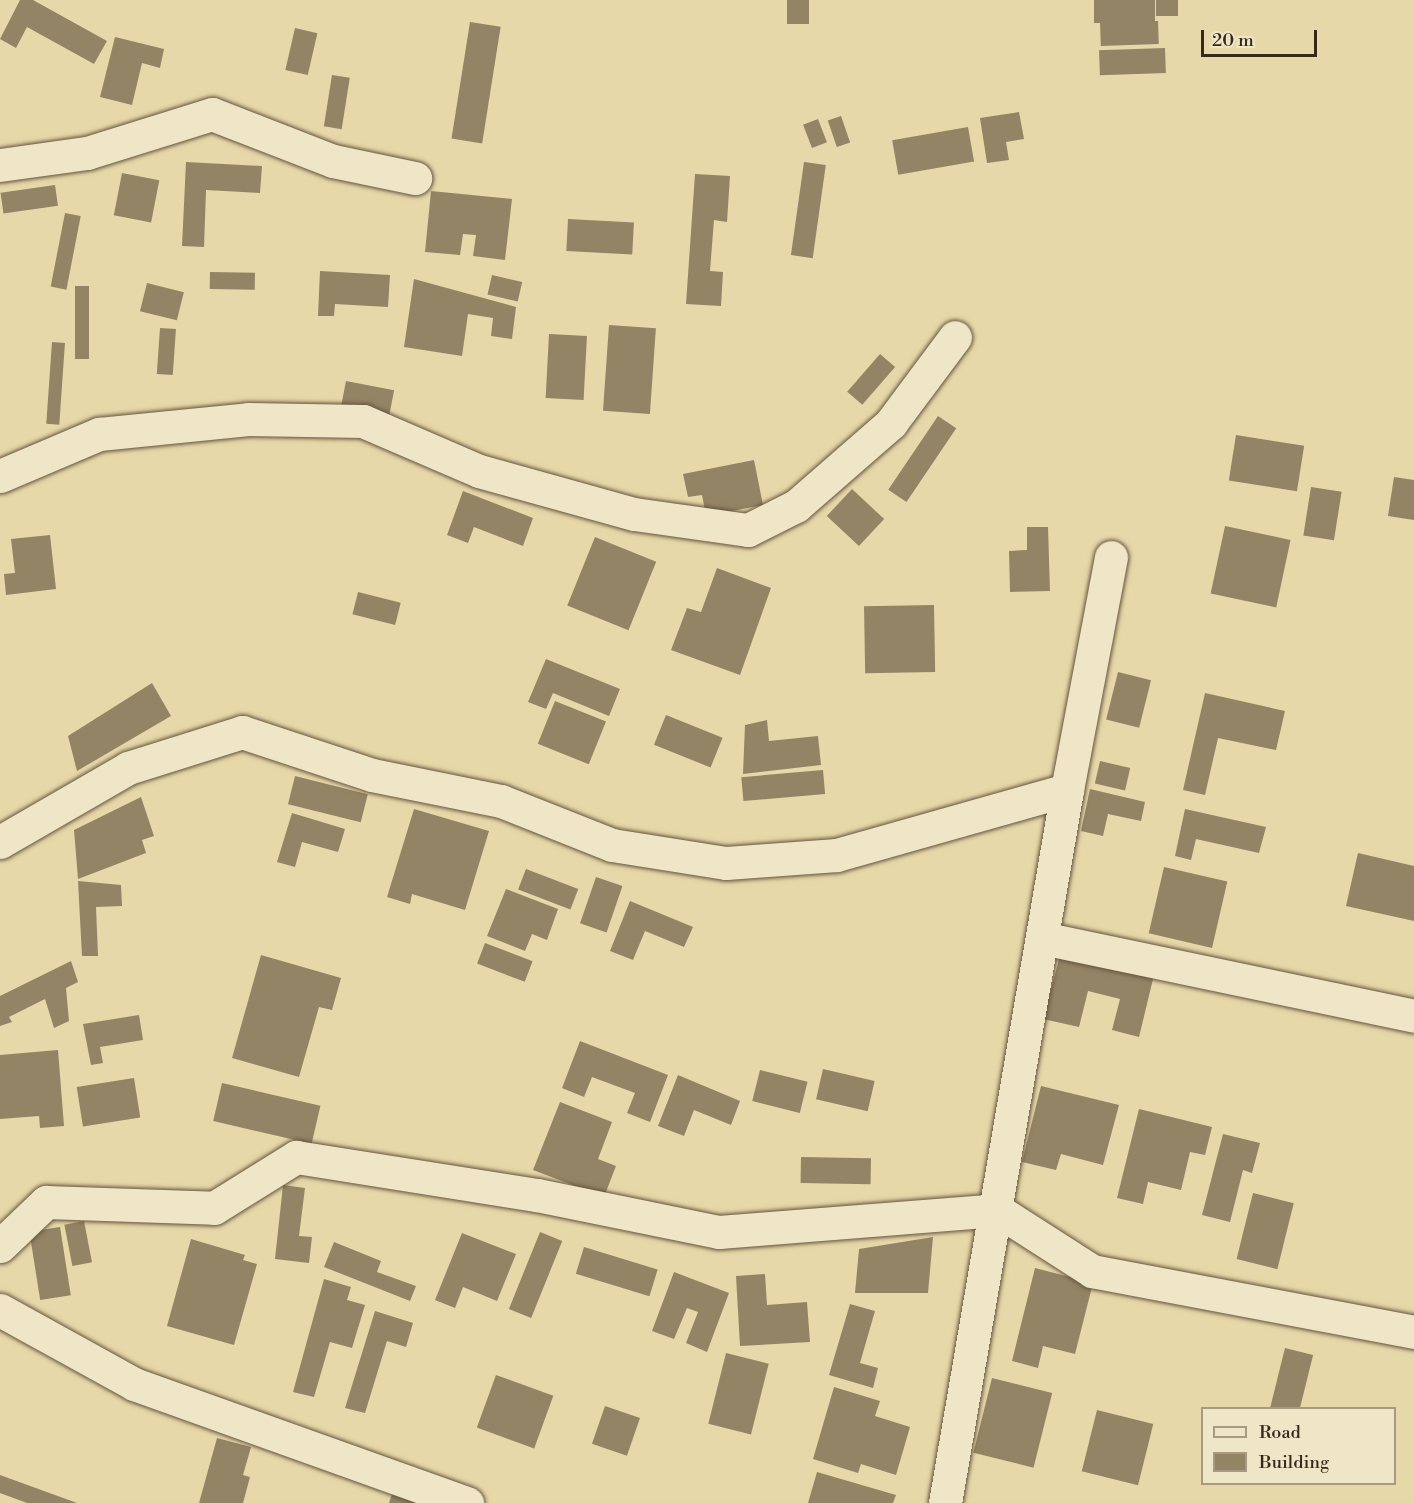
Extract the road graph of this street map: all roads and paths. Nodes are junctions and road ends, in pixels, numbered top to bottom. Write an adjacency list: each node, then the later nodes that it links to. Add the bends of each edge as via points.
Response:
1 (0, 165): 2 (street, via 87,153 212,114 333,161)
2 (415, 178)
3 (955, 337): 4 (street, via 891,423 796,506 748,530 634,513 479,471 363,421 248,419 99,434)
4 (0, 476)
5 (1111, 557): 6 (street)
6 (1067, 790): 7 (street, via 837,855 726,863 612,845 501,801 372,775 242,732 128,768); 8 (street)
7 (0, 842)
8 (1042, 938): 9 (street); 10 (street)
9 (1414, 1016)
10 (997, 1210): 11 (street, via 719,1232 537,1195 296,1157 214,1208 46,1202); 13 (street, via 1092,1271); 15 (street)
11 (0, 1246)
12 (0, 1310): 14 (street, via 134,1384)
13 (1414, 1332)
14 (467, 1503)
15 (945, 1503)

